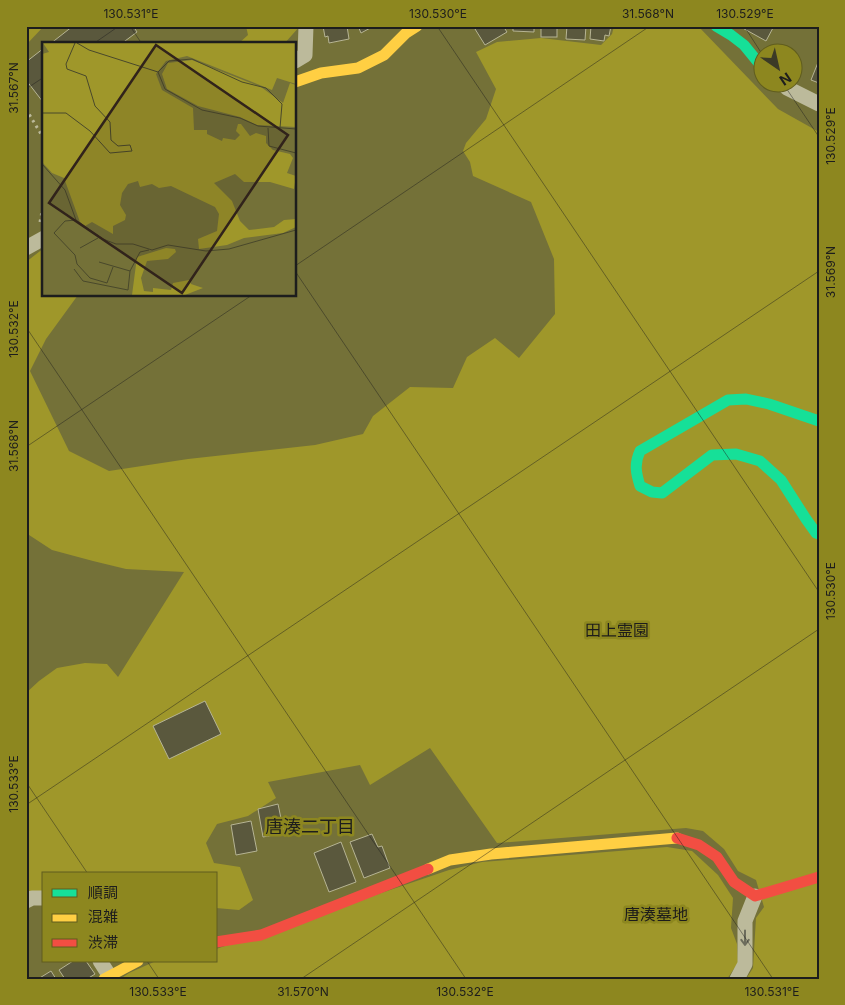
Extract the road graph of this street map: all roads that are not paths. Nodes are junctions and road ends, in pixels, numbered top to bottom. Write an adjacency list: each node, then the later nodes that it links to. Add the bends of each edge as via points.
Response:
1 (306, 26): 5 (street, via 305,55)
2 (417, 26): 6 (street, via 384,56 358,68 321,73)
3 (716, 26): 4 (street, via 744,45)
4 (752, 55)
5 (296, 60)
6 (296, 82)
7 (795, 92): 8 (street)
8 (819, 104)
9 (42, 239): 10 (street)
10 (26, 248)
11 (819, 421): 12 (street, via 769,404 746,399 728,400 640,452 635,460 635,470 640,486 662,493 712,455 736,454 760,461 781,480)
12 (819, 534)
13 (819, 877): 14 (street)
14 (755, 896): 17 (street, via 734,882 717,857 699,845 676,838 510,852 450,860 261,935); 21 (street, one-way to 21, via 745,921 745,964)
15 (42, 898): 16 (street)
16 (26, 901)
17 (218, 942)
18 (100, 962): 20 (street)
19 (136, 962): 20 (street)
20 (107, 977)
21 (737, 979)

